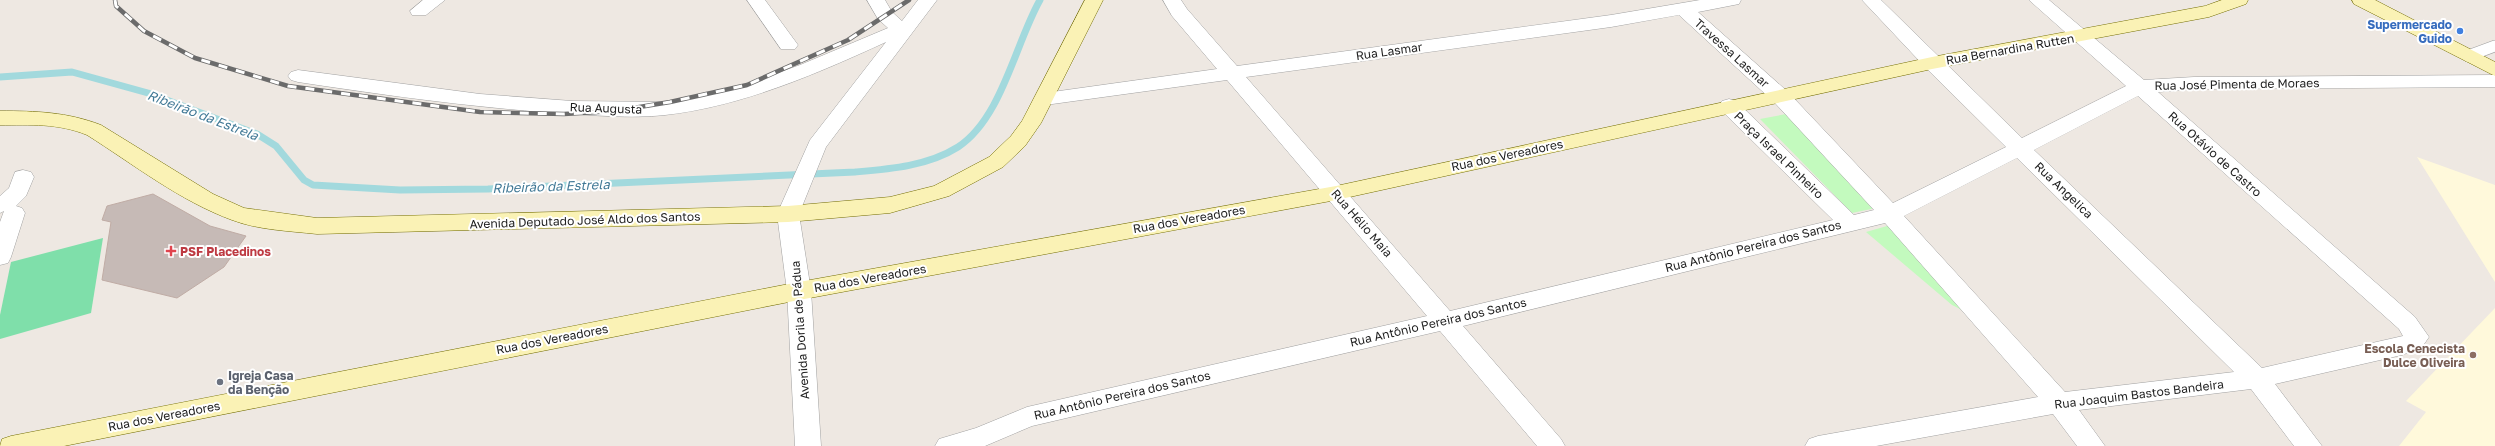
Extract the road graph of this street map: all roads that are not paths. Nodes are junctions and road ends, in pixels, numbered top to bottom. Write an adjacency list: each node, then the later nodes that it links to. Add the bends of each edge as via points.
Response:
1 (436, 0): 13 (street)
2 (756, 0): 16 (street)
3 (876, 0): 14 (street, via 886,16)
4 (1094, 0): 26 (street, Avenida Deputado José Aldo dos Santos)
5 (1172, 0): 21 (street, Rua Hélio Maia, via 1179,12)
6 (1732, 0): 12 (street, Rua Lasmar)
7 (1871, 0): 19 (street, Rua Angelica)
8 (2038, 0): 15 (street, Rua Otávio de Castro)
9 (2240, 0): 15 (street, Rua Bernardina Rutten, via 2209,11)
10 (2361, 0): 18 (street)
11 (925, 3): 14 (street)
12 (1684, 9): 21 (street, Rua Lasmar); 25 (street, Travessa Lasmar)
13 (419, 11)
14 (903, 32): 22 (street, Rua Augusta, via 890,33 768,85 696,104 664,109 514,104); 33 (street, via 818,145)
15 (2078, 36): 19 (street, Rua Bernardina Rutten); 24 (street, Rua Otávio de Castro)
16 (788, 46)
17 (2495, 46): 18 (lane)
18 (2468, 56): 20 (street)
19 (1932, 63): 25 (street, Rua Bernardina Rutten); 29 (street, Rua Angelica)
20 (2495, 70)
21 (1231, 72): 26 (street, Rua Lasmar); 31 (street, Rua Hélio Maia)
22 (298, 76)
23 (2495, 81): 24 (street, Rua José Pimenta de Moraes, via 2194,83)
24 (2140, 86): 29 (street, Rua José Pimenta de Moraes); 38 (street, Rua Otávio de Castro)
25 (1781, 97): 27 (street, Praça Israel Pinheiro); 34 (street)
26 (1045, 99): 33 (street, Avenida Deputado José Aldo dos Santos, via 1018,141 996,162 941,190 890,205)
27 (1729, 106): 31 (street, Rua dos Vereadores); 35 (street, Praça Israel Pinheiro)
28 (0, 118): 33 (street, Avenida Deputado José Aldo dos Santos, via 48,118 74,122 94,130 206,199 240,215 280,222 317,226 393,226)
29 (2022, 148): 34 (street, Rua José Pimenta de Moraes); 40 (street, Rua Angelica)
30 (23, 177): 32 (street, via 19,191)
31 (1336, 192): 37 (street, Rua dos Vereadores); 39 (street, Rua Hélio Maia)
32 (7, 208): 36 (street)
33 (790, 209): 37 (street, Avenida Dorila de Pádua)
34 (1890, 214): 35 (street); 41 (street)
35 (1848, 222): 39 (street, Rua Antônio Pereira dos Santos)
36 (0, 257)
37 (799, 291): 42 (street, Rua dos Vereadores); 44 (street, Avenida Dorila de Pádua)
38 (2390, 310): 40 (street, Rua Joaquim Bastos Bandeira, via 2412,328 2417,337 2414,342)
39 (1446, 320): 45 (street, Rua Antônio Pereira dos Santos, via 1027,416 982,438); 46 (street, Rua Hélio Maia)
40 (2257, 379): 41 (street, Rua Joaquim Bastos Bandeira); 49 (street, Rua Angelica)
41 (2059, 403): 47 (street, Rua Joaquim Bastos Bandeira); 48 (street)
42 (76, 440): 43 (street, Rua dos Vereadores)
43 (11, 446)
44 (808, 446)
45 (948, 446)
46 (1552, 446)
47 (1818, 446)
48 (2092, 446)
49 (2309, 446)

